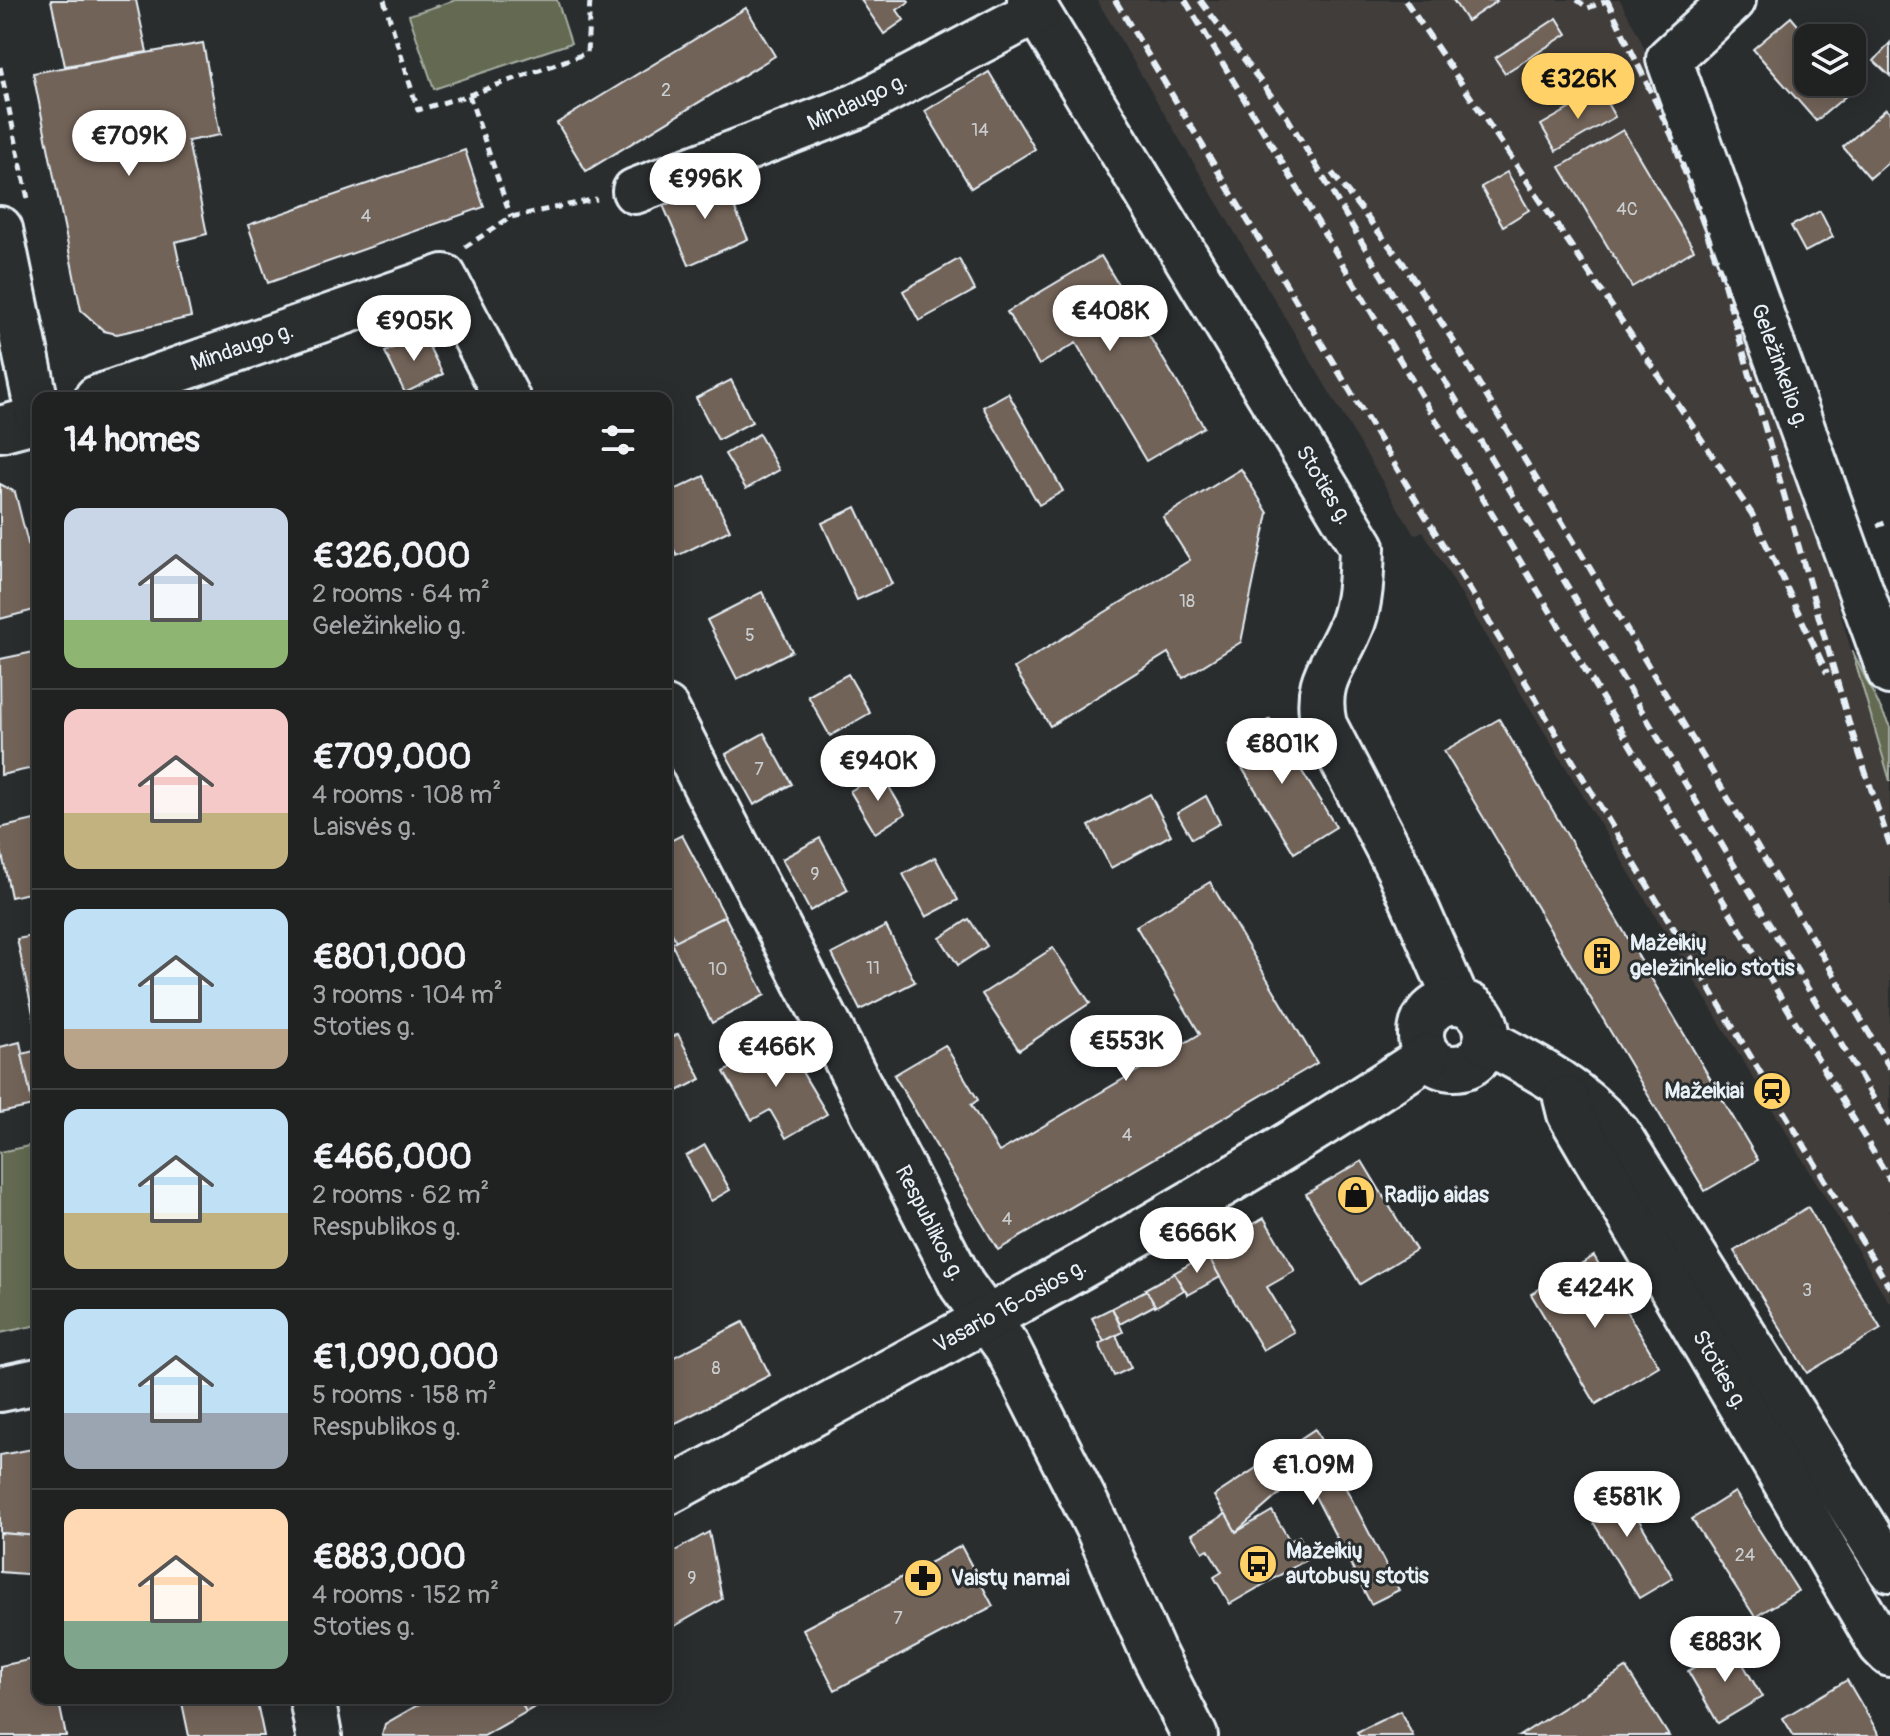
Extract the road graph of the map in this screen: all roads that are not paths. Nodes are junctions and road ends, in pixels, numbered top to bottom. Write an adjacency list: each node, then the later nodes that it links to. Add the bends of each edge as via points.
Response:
1 (1733, 0): 10 (street, Geležinkelio g., via 1669,59)
2 (1033, 6): 3 (street, Mindaugo g., via 857,106); 12 (street, Stoties g., via 1362,547 1353,620 1319,701 1324,725 1400,871)
3 (635, 191)
4 (0, 229): 5 (street)
5 (33, 392)
6 (114, 392): 7 (street, Mindaugo g., via 444,277)
7 (504, 392)
8 (32, 418): 9 (street)
9 (0, 429)
10 (1890, 672)
11 (672, 721): 16 (street, Respublikos g., via 962,1285)
12 (1457, 1002): 13 (street, via 1483,1020); 14 (street, via 1435,1007 1428,1015 1421,1036)
13 (1486, 1041): 14 (street, via 1467,1066 1446,1067); 15 (street, Stoties g.)
14 (1428, 1056): 16 (street, Vasario 16-osios g., via 1349,1109)
15 (1562, 1081): 20 (street, Stoties g., via 1618,1134); 21 (street, Stoties g., via 1570,1114)
16 (987, 1320): 19 (street, Vasario 16-osios g.); 24 (street, Respublikos g., via 1007,1347 1084,1500)
17 (32, 1382): 18 (street)
18 (0, 1389)
19 (672, 1490)
20 (1890, 1569)
21 (1890, 1654)
22 (313, 1704): 23 (street)
23 (319, 1736)
24 (1195, 1736)

